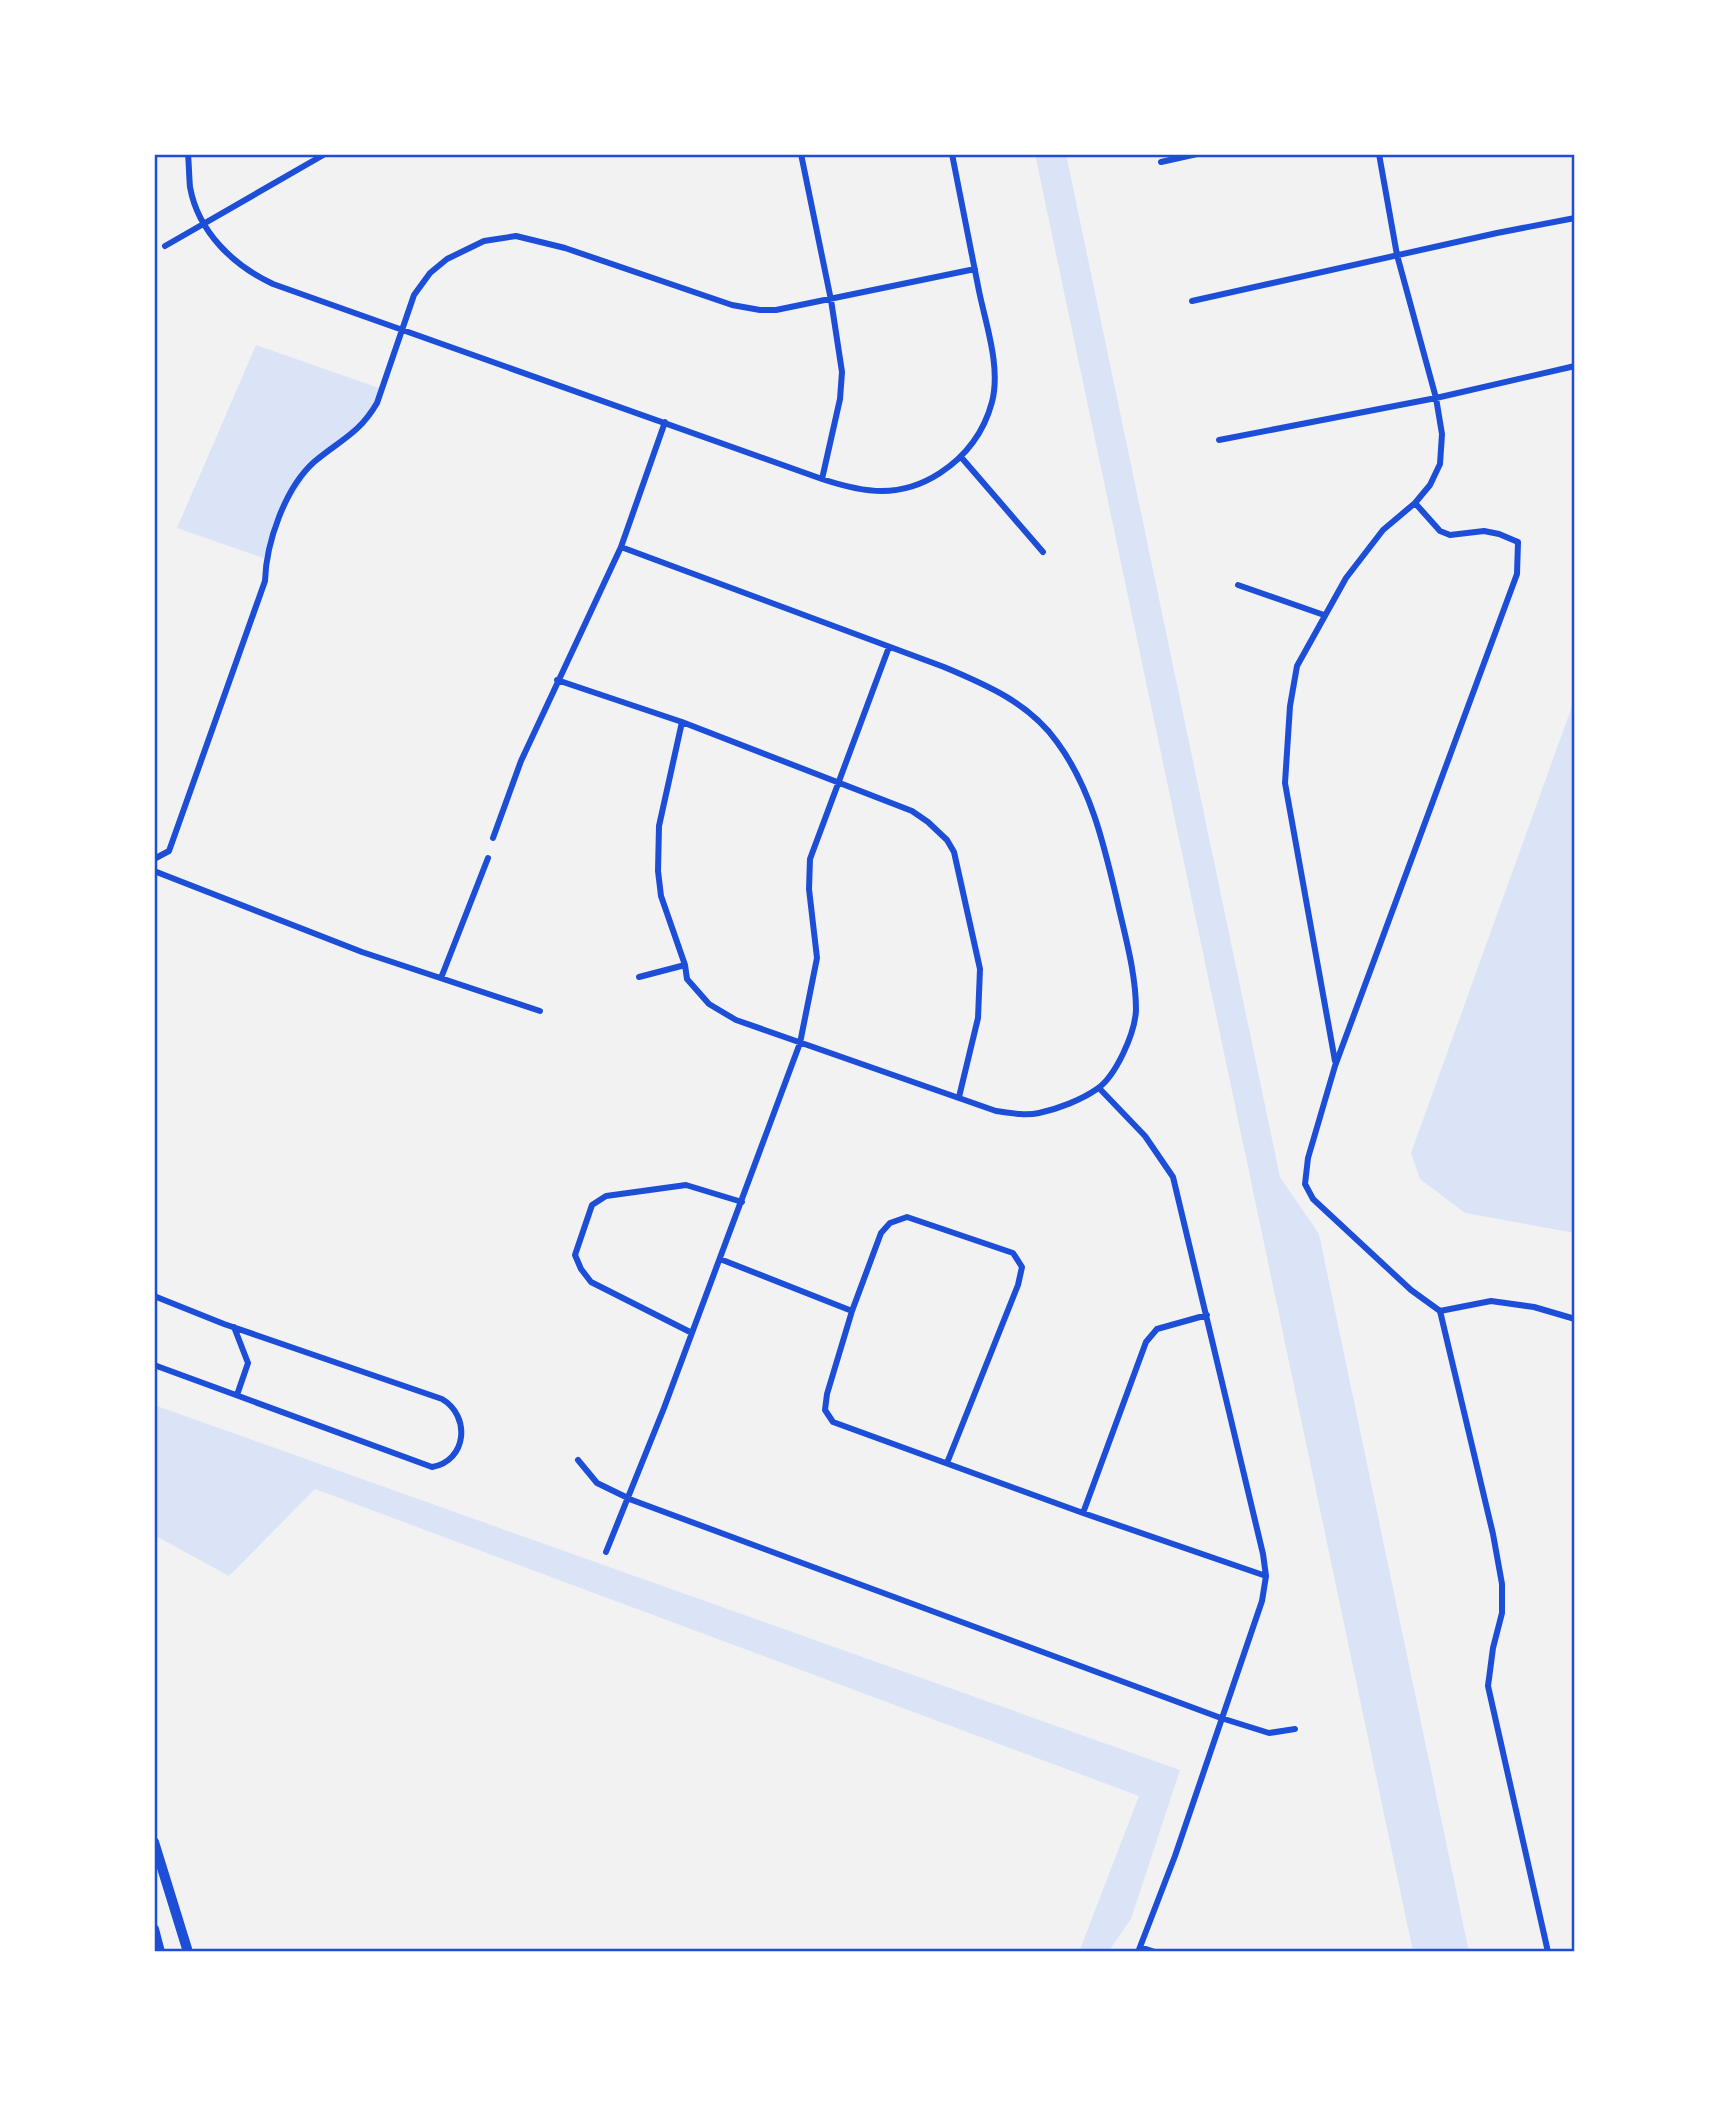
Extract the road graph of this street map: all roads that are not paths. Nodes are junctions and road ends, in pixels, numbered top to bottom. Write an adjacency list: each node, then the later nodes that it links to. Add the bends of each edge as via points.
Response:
1 (188, 154): 9 (street, via 191,189)
2 (325, 154): 9 (street)
3 (801, 154): 13 (street)
4 (951, 154): 12 (street)
5 (1197, 154): 7 (street)
6 (1379, 154): 11 (street)
7 (1161, 162)
8 (1575, 218): 11 (street)
9 (204, 223): 10 (street); 15 (street, via 219,245 250,274)
10 (165, 246)
11 (1397, 255): 14 (street); 17 (street)
12 (975, 269): 13 (street); 20 (street, via 994,382 978,438)
13 (831, 300): 15 (street, via 775,310 732,306 565,248 516,236 484,241 430,273 414,295); 21 (street, via 842,372 841,399)
14 (1192, 301)
15 (402, 330): 18 (street); 33 (street, via 369,417 315,462 293,488 190,796 169,851)
16 (1575, 366): 17 (street)
17 (1437, 398): 19 (street); 22 (street, via 1440,464)
18 (666, 422): 21 (street); 23 (street)
19 (1219, 440)
20 (961, 457): 21 (street, via 918,485 895,491 872,492); 24 (street)
21 (822, 479)
22 (1415, 503): 26 (street, via 1383,530); 40 (street, via 1440,531 1450,535 1492,532 1518,542 1517,574)
23 (621, 547): 27 (street); 28 (street)
24 (1044, 552)
25 (1238, 585): 26 (street)
26 (1324, 615): 40 (street, via 1297,666 1285,783)
27 (889, 648): 30 (street); 41 (street, via 1010,697 1056,741 1075,769 1102,837 1133,974 1136,1011 1123,1056)
28 (557, 680): 29 (street); 31 (street)
29 (682, 722): 30 (street); 35 (street, via 659,826 658,872 661,897)
30 (838, 782): 39 (street, via 808,871 817,958); 42 (street, via 912,811 947,840 954,852 980,987 978,1018)
31 (494, 838)
32 (488, 858): 37 (street)
33 (154, 859)
34 (154, 871): 37 (street)
35 (685, 965): 36 (street); 39 (street, via 688,979 709,1004 736,1020)
36 (639, 977)
37 (441, 978): 38 (street)
38 (540, 1011)
39 (800, 1043): 42 (street); 43 (street)
40 (1335, 1066): 47 (street, via 1305,1184 1313,1199)
41 (1099, 1088): 42 (street, via 1036,1114 996,1111); 48 (street, via 1145,1136 1173,1177)
42 (959, 1097)
43 (742, 1202): 44 (street); 51 (street, via 686,1185 606,1196 592,1205 575,1255 590,1282)
44 (720, 1259): 46 (street); 51 (street)
45 (154, 1296): 50 (street)
46 (852, 1311): 55 (street, via 825,1410 833,1422); 55 (street, via 881,1233 890,1223 908,1217 1013,1253 1022,1267)
47 (1440, 1311): 49 (street, via 1491,1301 1534,1307); 68 (street, via 1502,1584 1502,1613 1488,1686)
48 (1207, 1315): 57 (street, via 1157,1329 1146,1342); 59 (street)
49 (1575, 1320)
50 (234, 1327): 53 (street, via 248,1363); 53 (street, via 442,1399 455,1410 461,1439 449,1462 432,1467)
51 (692, 1333): 56 (street)
52 (154, 1365): 53 (street)
53 (237, 1395)
54 (578, 1460): 56 (street, via 597,1483)
55 (947, 1464): 57 (street)
56 (627, 1497): 58 (street); 60 (street)
57 (1083, 1513): 59 (street)
58 (606, 1552)
59 (1266, 1576): 60 (street, via 1262,1601)
60 (1221, 1718): 61 (street, via 1269,1733); 64 (street)
61 (1295, 1730)
62 (154, 1842): 66 (main road)
63 (154, 1929): 65 (main road)
64 (1139, 1949): 67 (street)
65 (160, 1952)
66 (188, 1952)
67 (1155, 1952)
68 (1548, 1952)

